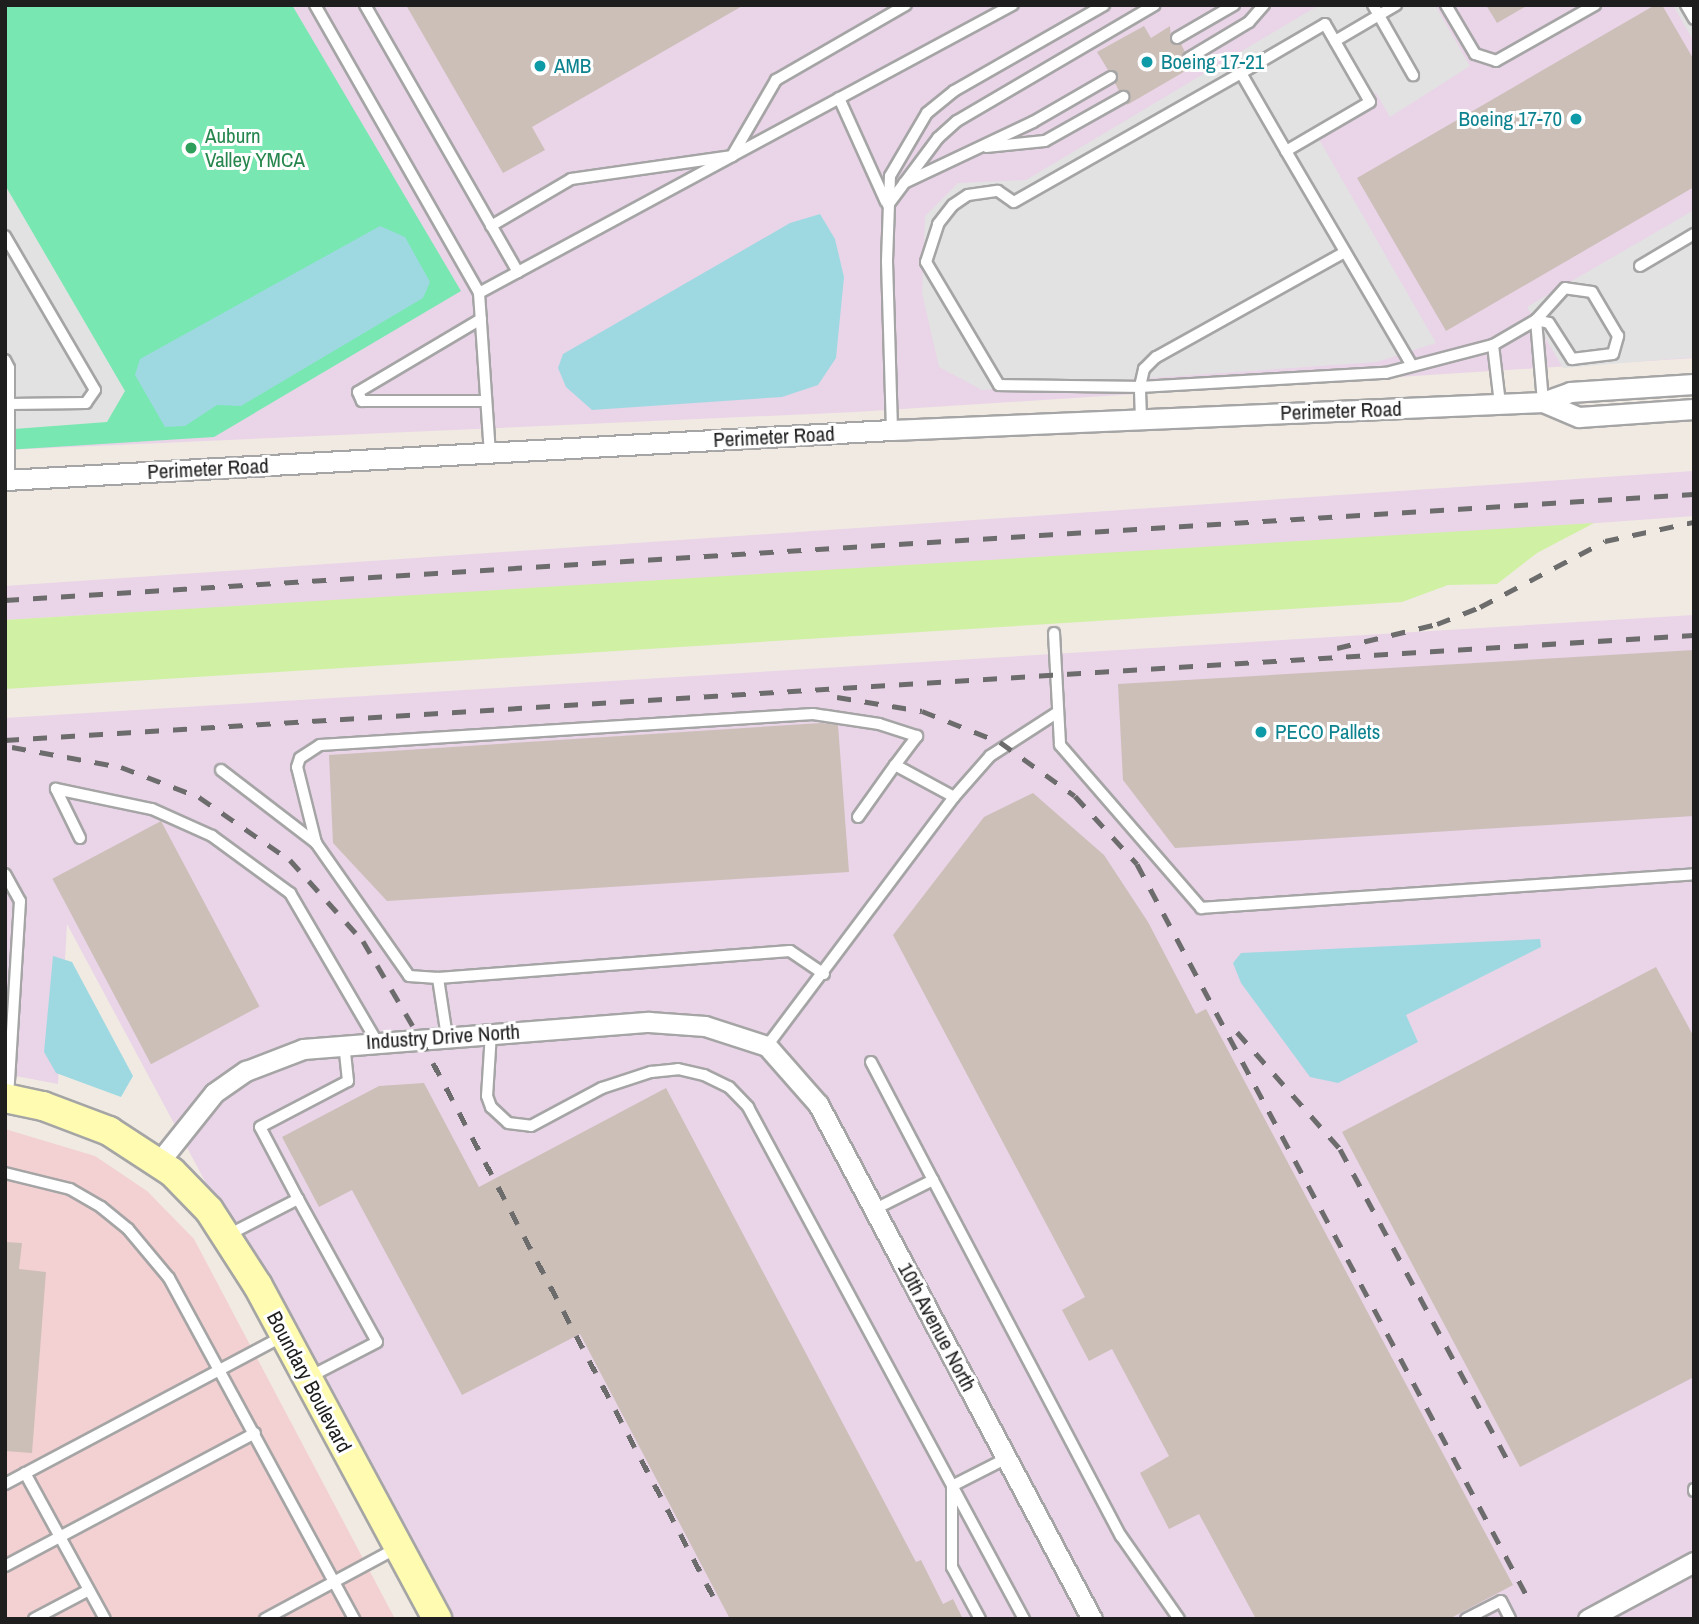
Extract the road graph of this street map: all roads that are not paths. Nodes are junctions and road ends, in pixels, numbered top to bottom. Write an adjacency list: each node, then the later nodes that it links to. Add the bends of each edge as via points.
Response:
1 (314, 5): 35 (lane)
2 (365, 5): 29 (lane)
3 (906, 5): 26 (lane, via 776,80)
4 (1013, 5): 23 (lane)
5 (1104, 5): 28 (lane, via 954,91 927,113 890,176)
6 (1155, 5): 27 (lane, via 957,121)
7 (1234, 5): 16 (lane)
8 (1264, 5): 18 (lane, via 1249,22)
9 (1373, 5): 14 (lane)
10 (1396, 5): 14 (lane)
11 (1446, 5): 12 (lane, via 1475,54 1496,61)
12 (1595, 5)
13 (1686, 5): 15 (lane)
14 (1379, 15): 17 (lane); 20 (lane)
15 (1694, 19)
16 (1177, 38)
17 (1335, 41): 19 (lane, via 1325,24); 25 (lane, via 1370,102)
18 (1189, 58)
19 (1241, 73): 25 (lane); 42 (lane, via 1014,202 998,191 968,195 938,224 926,262 999,385)
20 (1413, 75)
21 (1111, 77): 24 (lane)
22 (1123, 97): 24 (lane, via 1045,141)
23 (839, 98): 26 (lane); 28 (lane)
24 (979, 148): 27 (lane)
25 (1286, 151): 32 (lane)
26 (732, 156): 29 (lane, via 571,179); 34 (lane)
27 (904, 183): 28 (lane)
28 (888, 206): 49 (lane)
29 (491, 226): 34 (lane)
30 (1694, 234): 33 (lane)
31 (5, 236): 45 (lane, via 95,390 86,403)
32 (1345, 252): 40 (lane); 42 (lane, via 1156,357 1144,369)
33 (1640, 266)
34 (518, 272): 35 (lane)
35 (479, 293): 36 (lane)
36 (481, 319): 43 (lane); 43 (lane, via 358,392 362,401)
37 (1536, 320): 37 (lane, via 1565,288 1592,292 1618,337 1613,354 1572,359 1549,323); 38 (lane); 44 (lane)
38 (1493, 345): 40 (lane); 46 (lane)
39 (5, 360): 45 (lane)
40 (1412, 366): 42 (lane, via 1386,373)
41 (1694, 384): 44 (street, Perimeter Road, via 1570,392)
42 (1140, 387): 48 (lane)
43 (486, 401): 50 (lane)
44 (1543, 402): 46 (street, Perimeter Road); 47 (street, Perimeter Road, via 1579,417)
45 (9, 404): 51 (lane)
46 (1500, 404): 48 (street, Perimeter Road)
47 (1694, 409)
48 (1140, 419): 49 (street, Perimeter Road)
49 (892, 430): 50 (street, Perimeter Road)
50 (490, 453): 51 (street, Perimeter Road)
51 (7, 480)
52 (1054, 633): 53 (lane)
53 (1058, 712): 56 (lane, via 990,756); 61 (lane, via 1060,745 1201,908)
54 (895, 765): 56 (lane); 57 (lane); 59 (lane, via 917,736 878,724 813,714 320,745 300,758 297,767)
55 (221, 770): 59 (lane)
56 (954, 797): 62 (lane)
57 (858, 817)
58 (80, 838): 66 (lane, via 56,789 152,809 212,836 290,893)
59 (316, 843): 63 (lane, via 408,976)
60 (5, 874): 70 (lane, via 20,901)
61 (1694, 874)
62 (824, 974): 63 (lane, via 790,951); 68 (lane)
63 (438, 978): 65 (lane)
64 (491, 1033): 65 (street, Industry Drive North); 68 (street, Industry Drive North, via 671,1022 705,1026); 84 (lane, via 487,1096 498,1117 519,1127 542,1121 602,1088 651,1072 678,1069 729,1087 748,1107)
65 (447, 1037): 66 (street, Industry Drive North)
66 (377, 1041): 67 (street, Industry Drive North)
67 (344, 1044): 71 (street, Industry Drive North, via 286,1054 228,1082 201,1106); 74 (lane, via 348,1081 260,1127)
68 (767, 1046): 75 (street, 10th Avenue North, via 808,1089)
69 (872, 1062): 73 (lane)
70 (6, 1098): 71 (street, Boundary Boulevard, via 78,1118)
71 (159, 1162): 76 (street, Boundary Boulevard, via 188,1186)
72 (5, 1173): 78 (lane, via 70,1189 128,1230 169,1278)
73 (933, 1180): 75 (lane); 99 (lane, via 1121,1536)
74 (298, 1199): 76 (lane); 79 (lane, via 377,1342)
75 (875, 1209): 81 (street, 10th Avenue North)
76 (228, 1236): 77 (street, Boundary Boulevard)
77 (284, 1336): 78 (lane); 79 (street, Boundary Boulevard)
78 (222, 1369): 80 (lane); 82 (lane)
79 (307, 1378): 86 (street, Boundary Boulevard)
80 (255, 1433): 85 (lane); 89 (lane)
81 (1007, 1458): 84 (lane); 98 (street, 10th Avenue North)
82 (25, 1474): 83 (lane); 85 (lane)
83 (5, 1484)
84 (952, 1486): 96 (lane, via 952,1567); 97 (lane)
85 (59, 1537): 88 (lane); 90 (lane)
86 (398, 1548): 89 (lane); 95 (street, Boundary Boulevard)
87 (1694, 1562): 102 (street)
88 (5, 1566)
89 (334, 1582): 93 (lane); 94 (lane)
90 (87, 1591): 91 (lane); 92 (lane)
91 (34, 1619)
92 (105, 1619)
93 (265, 1619)
94 (354, 1619)
95 (437, 1619)
96 (980, 1619)
97 (1024, 1619)
98 (1092, 1619)
99 (1179, 1619)
100 (1466, 1619): 101 (lane, via 1501,1601)
101 (1510, 1619)
102 (1588, 1619)

